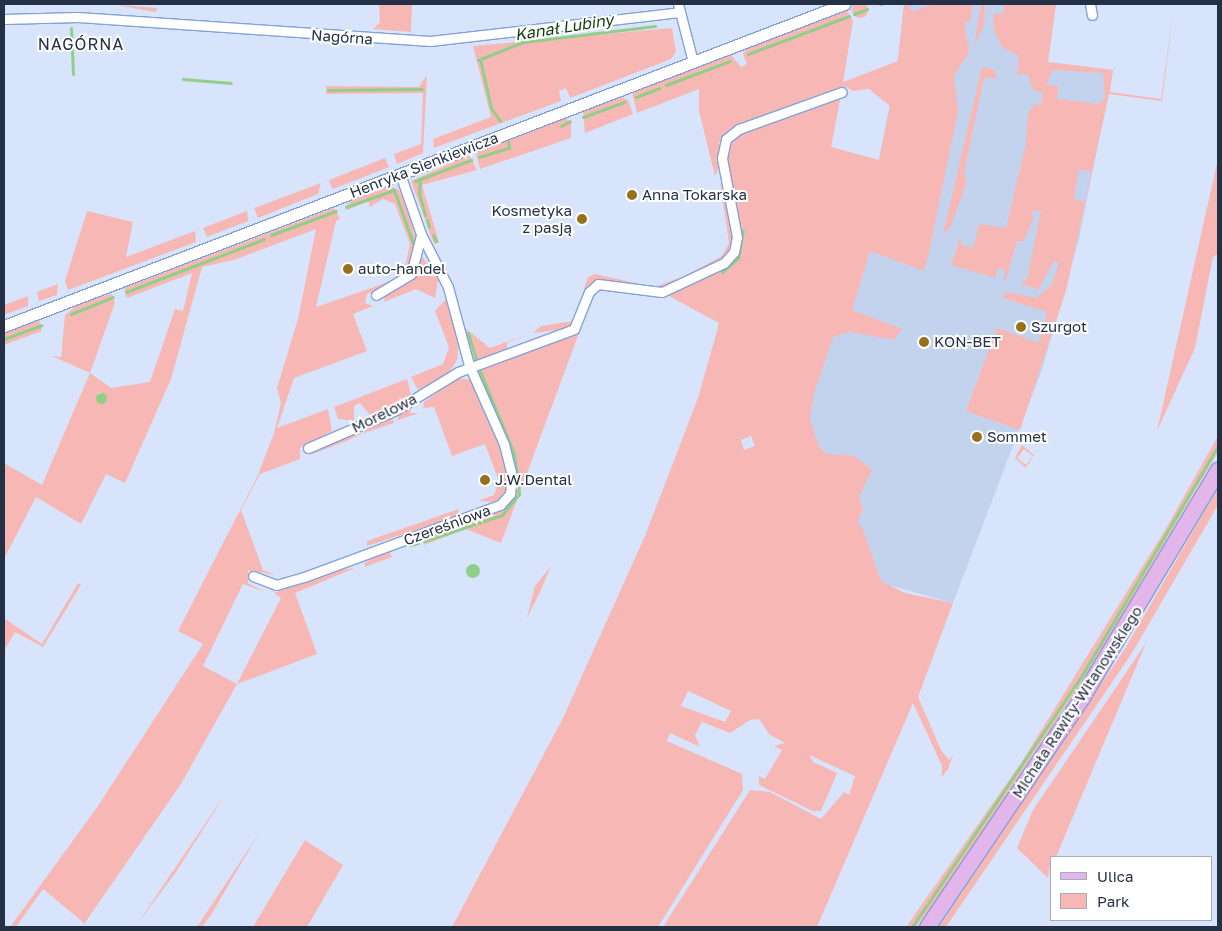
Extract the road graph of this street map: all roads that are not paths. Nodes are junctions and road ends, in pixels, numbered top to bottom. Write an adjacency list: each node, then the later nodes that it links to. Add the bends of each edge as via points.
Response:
1 (844, 4): 6 (street, Henryka Sienkiewicza)
2 (1090, 4): 4 (street)
3 (678, 8): 5 (street, Nagórna, via 430,41 73,17); 6 (street, Nagórna)
4 (1092, 15)
5 (4, 19)
6 (692, 62): 8 (street, Henryka Sienkiewicza)
7 (842, 92): 13 (street, Morelowa, via 734,131 722,149 737,233 736,247 728,260 668,290 608,283 594,287 574,330)
8 (400, 174): 9 (street, Czereśniowa); 11 (street, Henryka Sienkiewicza)
9 (422, 234): 10 (street, via 411,274); 12 (street, Czereśniowa, via 448,287)
10 (376, 295)
11 (4, 326)
12 (465, 351): 13 (street, Czereśniowa); 14 (street)
13 (470, 368): 14 (street, Morelowa); 17 (street, Czereśniowa, via 510,463 512,488 505,502 286,583 268,584)
14 (458, 372): 15 (street, Morelowa, via 396,410)
15 (308, 448)
16 (1218, 470): 18 (main road, Michała Rawity-Witanowskiego, via 1082,697)
17 (253, 576)
18 (927, 927)

